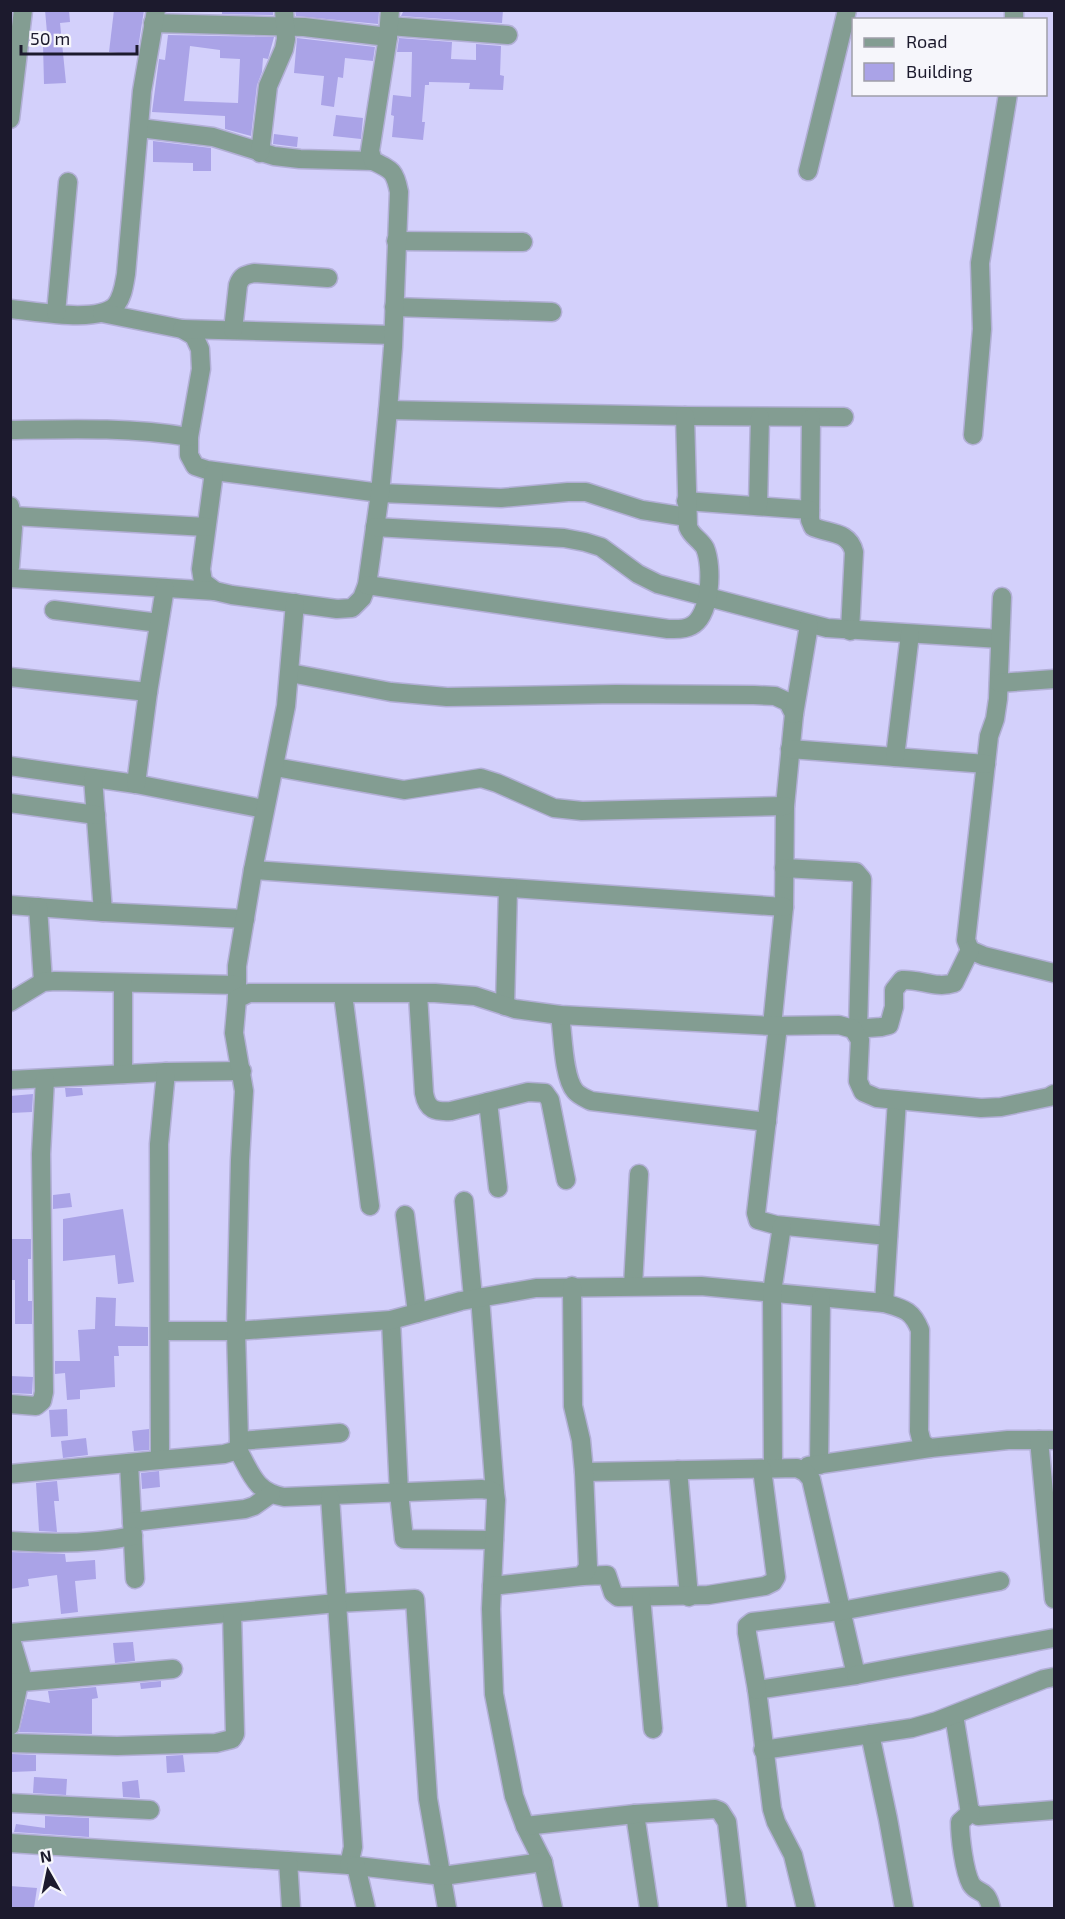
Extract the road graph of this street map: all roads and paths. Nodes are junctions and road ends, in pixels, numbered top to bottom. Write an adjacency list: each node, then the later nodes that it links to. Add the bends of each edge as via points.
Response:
1 (23, 10): 8 (street)
2 (847, 10): 12 (street)
3 (154, 17): 4 (street); 9 (street)
4 (284, 19): 5 (street, via 326,29); 10 (street, via 286,39 268,86)
5 (389, 25): 6 (street); 11 (street, via 371,136)
6 (508, 35)
7 (1008, 96): 31 (street, via 980,262 982,329)
8 (10, 119)
9 (140, 128): 10 (street, via 213,137); 21 (street, via 122,296 114,307)
10 (260, 153): 11 (street, via 300,159)
11 (373, 161): 14 (street, via 396,176)
12 (808, 171)
13 (68, 183): 20 (street)
14 (396, 241): 15 (street); 17 (street)
15 (524, 242)
16 (328, 278): 23 (street, via 244,275 238,285)
17 (394, 307): 19 (street); 24 (street)
18 (10, 309): 20 (street)
19 (552, 312)
20 (56, 313): 21 (street)
21 (102, 313): 22 (street)
22 (182, 329): 23 (street); 32 (street, via 194,336 201,359)
23 (232, 330): 24 (street)
24 (393, 335): 25 (street)
25 (388, 410): 26 (street); 34 (street)
26 (685, 416): 27 (street); 36 (street)
27 (760, 417): 29 (street); 35 (street)
28 (844, 417): 29 (street)
29 (811, 418): 37 (street)
30 (10, 430): 32 (street, via 140,431)
31 (973, 435)
32 (189, 437): 33 (street, via 189,455 195,466)
33 (214, 472): 34 (street); 39 (street)
34 (380, 493): 36 (street, via 501,498 586,492 642,510); 40 (street)
35 (758, 506): 36 (street); 37 (street)
36 (687, 509): 47 (street, via 691,535 704,546 706,554)
37 (810, 510): 52 (street, via 813,526 848,538 852,544)
38 (12, 511): 39 (street); 41 (street)
39 (206, 527): 45 (street, via 201,569 203,582)
40 (375, 527): 43 (street); 47 (street, via 585,542 601,547 658,584)
41 (10, 567)
42 (10, 578): 44 (street)
43 (367, 585): 47 (street, via 668,629 682,629 698,621); 48 (street, via 352,608)
44 (165, 588): 45 (street); 50 (street)
45 (215, 591): 48 (street)
46 (1002, 597): 54 (street)
47 (709, 598): 51 (street)
48 (295, 603): 55 (street)
49 (54, 610): 50 (street)
50 (159, 623): 59 (street)
51 (809, 625): 52 (street); 60 (street)
52 (850, 631): 53 (street)
53 (910, 634): 54 (street); 62 (street)
54 (1000, 639): 58 (street)
55 (290, 673): 60 (street, via 392,692 447,697 775,696 788,702); 65 (street)
56 (10, 677): 59 (street)
57 (1054, 679): 58 (street)
58 (999, 683): 63 (street)
59 (148, 692): 67 (street)
60 (794, 714): 61 (street)
61 (790, 749): 62 (street); 69 (street)
62 (895, 757): 63 (street)
63 (986, 764): 80 (street, via 967,926)
64 (10, 766): 66 (street)
65 (275, 767): 69 (street, via 404,790 481,778 554,808); 70 (street)
66 (93, 778): 67 (street); 71 (street)
67 (136, 784): 70 (street)
68 (10, 803): 71 (street)
69 (785, 806): 72 (street)
70 (264, 809): 73 (street)
71 (96, 814): 78 (street)
72 (784, 868): 77 (street); 91 (street, via 856,872 862,879)
73 (253, 870): 74 (street); 79 (street)
74 (508, 888): 77 (street); 88 (street)
75 (10, 905): 76 (street)
76 (38, 907): 78 (street); 82 (street)
77 (784, 907): 90 (street)
78 (103, 912): 79 (street)
79 (245, 919): 84 (street)
80 (970, 950): 81 (street); 91 (street, via 954,983 938,986 902,980 894,990 889,1025)
81 (1054, 973)
82 (43, 982): 83 (street); 87 (street)
83 (123, 983): 84 (street); 94 (street)
84 (237, 992): 85 (street); 92 (street, via 234,1033)
85 (343, 994): 86 (street); 107 (street)
86 (418, 994): 88 (street, via 475,996); 101 (street, via 426,1102 439,1112)
87 (10, 1002)
88 (505, 1006): 89 (street)
89 (560, 1015): 90 (street); 95 (street)
90 (775, 1026): 91 (street, via 839,1025); 102 (street)
91 (855, 1029): 100 (street, via 860,1040 858,1081 863,1092)
92 (242, 1071): 93 (street); 119 (street)
93 (166, 1072): 94 (street); 120 (street, via 159,1144)
94 (123, 1074): 96 (street)
95 (568, 1077): 98 (street); 102 (street, via 573,1089 591,1101)
96 (45, 1079): 97 (street); 121 (street, via 41,1154 44,1392 36,1406)
97 (10, 1080)
98 (536, 1091): 101 (street); 104 (street, via 545,1093 550,1100)
99 (1054, 1094): 100 (street, via 1001,1107)
100 (897, 1100): 110 (street)
101 (488, 1102): 105 (street)
102 (767, 1122): 109 (street, via 756,1213 758,1220)
103 (639, 1174): 112 (street)
104 (566, 1180)
105 (498, 1188)
106 (464, 1201): 114 (street)
107 (370, 1206)
108 (405, 1215): 117 (street)
109 (782, 1226): 110 (street); 113 (street)
110 (888, 1236): 116 (street)
111 (572, 1286): 112 (street); 114 (street); 132 (street, via 573,1406)
112 (633, 1286): 113 (street)
113 (772, 1292): 115 (street); 129 (street)
114 (477, 1298): 117 (street); 135 (street)
115 (821, 1298): 116 (street); 128 (street)
116 (884, 1303): 125 (street, via 905,1309 915,1317 920,1330 919,1431 922,1443)
117 (417, 1313): 118 (street)
118 (391, 1320): 119 (street); 134 (street)
119 (236, 1330): 120 (street); 124 (street)
120 (160, 1331): 126 (street)
121 (10, 1404)
122 (340, 1433): 124 (street)
123 (1047, 1440): 125 (street); 138 (street)
124 (239, 1445): 126 (street, via 224,1454); 136 (street, via 255,1481)
125 (930, 1448): 128 (street)
126 (160, 1460): 127 (street)
127 (129, 1463): 133 (street); 139 (street)
128 (819, 1465): 130 (street)
129 (767, 1468): 130 (street); 131 (street); 147 (street, via 776,1577 773,1582)
130 (797, 1468): 150 (street, via 812,1479)
131 (678, 1470): 132 (street); 147 (street)
132 (584, 1472): 142 (street, via 588,1567)
133 (10, 1474)
134 (399, 1493): 135 (street, via 481,1489); 137 (street); 141 (street, via 404,1539)
135 (495, 1493): 141 (street)
136 (271, 1494): 137 (street); 139 (street, via 245,1509)
137 (330, 1496): 149 (street)
138 (1050, 1504): 148 (street)
139 (133, 1529): 140 (street, via 89,1542); 143 (street)
140 (10, 1540)
141 (494, 1540): 145 (street)
142 (582, 1576): 145 (street); 146 (street, via 607,1575 615,1596)
143 (135, 1579)
144 (1000, 1581): 150 (street)
145 (492, 1586): 170 (street, via 494,1694 514,1796)
146 (640, 1597): 147 (street); 161 (street)
147 (689, 1597)
148 (1054, 1599)
149 (337, 1603): 151 (street); 174 (street); 175 (street, via 415,1599 425,1772)
150 (841, 1611): 155 (street); 158 (street, via 752,1622 747,1626)
151 (232, 1613): 152 (street); 163 (street, via 232,1739 216,1743 117,1746)
152 (10, 1634): 157 (street, via 20,1668)
153 (1054, 1638): 155 (street)
154 (173, 1669): 157 (street)
155 (856, 1675): 158 (street)
156 (1054, 1677): 159 (street)
157 (16, 1682): 160 (street)
158 (757, 1690): 164 (street)
159 (954, 1715): 162 (street, via 912,1728); 168 (street)
160 (10, 1726)
161 (653, 1729)
162 (870, 1734): 164 (street); 183 (street)
163 (10, 1743)
164 (764, 1750): 182 (street, via 772,1809 793,1855)
165 (10, 1803): 166 (street)
166 (150, 1810)
167 (1054, 1810): 168 (street, via 978,1816)
168 (971, 1812): 184 (street, via 960,1822 968,1876 974,1888 986,1894)
169 (635, 1814): 170 (street); 180 (street); 181 (street, via 720,1811 727,1822)
170 (525, 1826): 173 (street)
171 (10, 1844): 172 (street)
172 (288, 1861): 174 (street); 176 (street)
173 (543, 1862): 175 (street); 179 (street)
174 (352, 1866): 175 (street); 177 (street)
175 (443, 1876): 178 (street)
176 (291, 1908)
177 (366, 1908)
178 (447, 1908)
179 (553, 1908)
180 (649, 1908)
181 (737, 1908)
182 (806, 1908)
183 (904, 1908)
184 (991, 1908)

